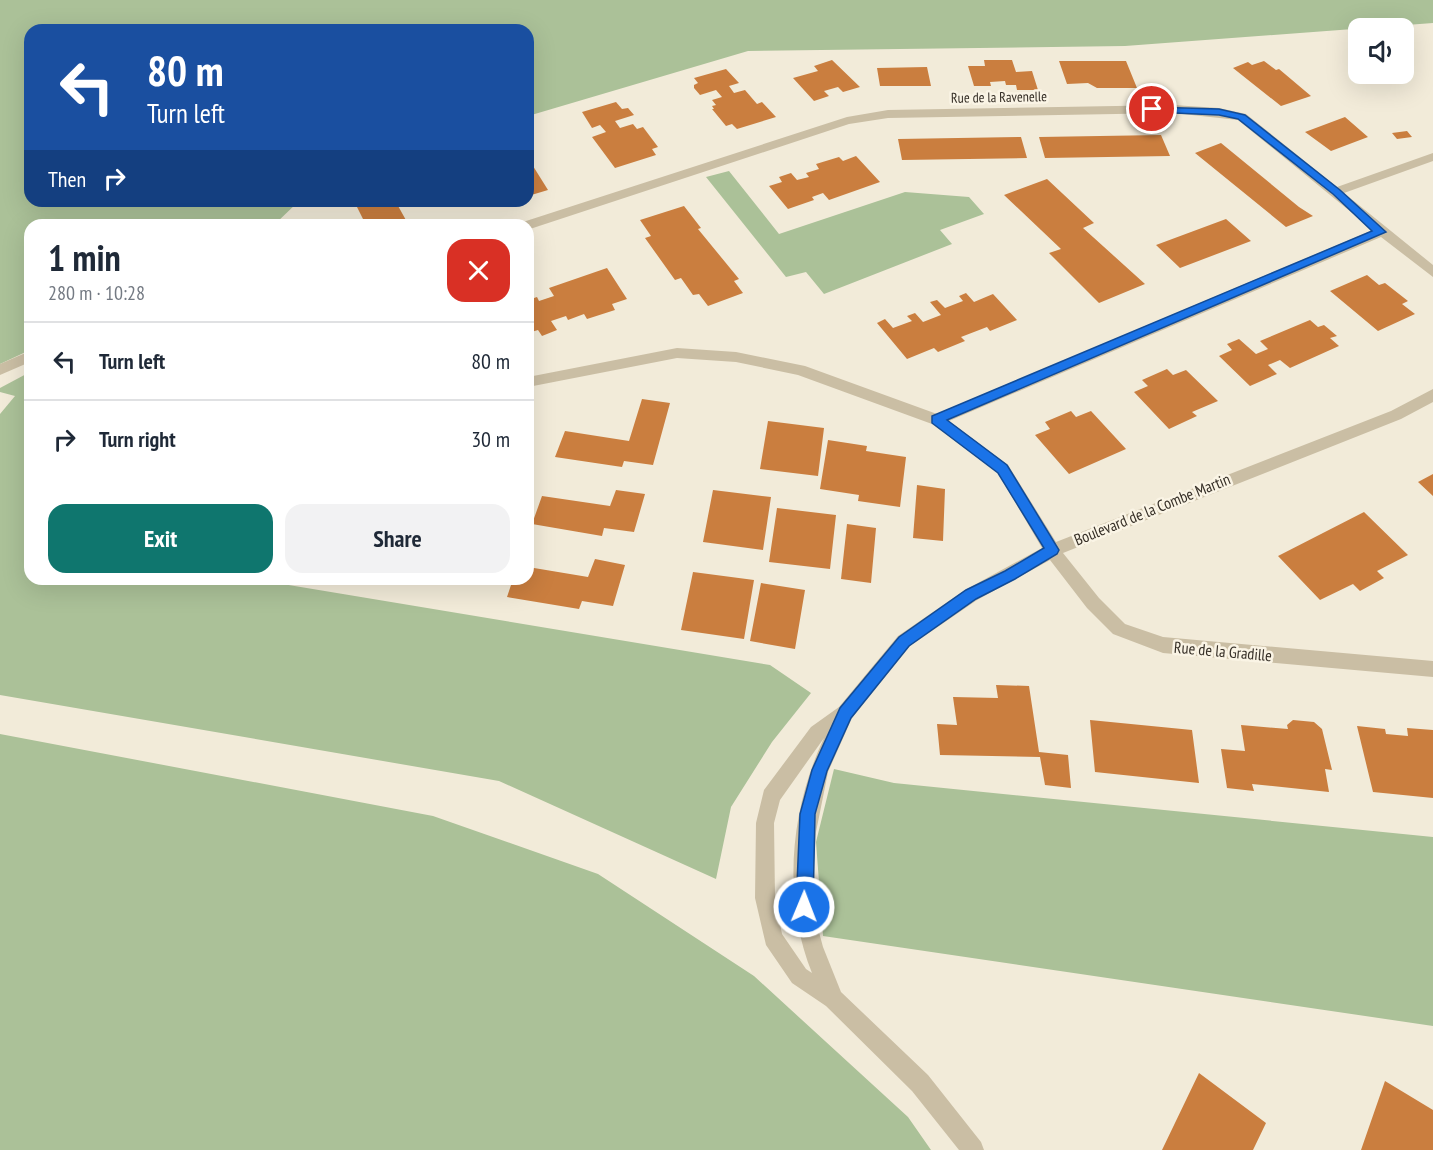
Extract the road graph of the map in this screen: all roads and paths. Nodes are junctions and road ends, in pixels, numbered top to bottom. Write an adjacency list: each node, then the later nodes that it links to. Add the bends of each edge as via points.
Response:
1 (1433, 157): 2 (street)
2 (1336, 192): 3 (street, Rue de la Ravenelle, via 1242,117 1219,112 1173,109 888,114 847,121); 4 (street, Rue de la Ravenelle)
3 (534, 223)
4 (1380, 232): 5 (street, Rue de la Ravenelle); 10 (street)
5 (1433, 272)
6 (24, 359): 7 (street)
7 (0, 370)
8 (534, 381): 10 (street, Rue de la Gradille, via 677,353 717,355 800,370)
9 (1433, 395): 11 (street, Boulevard de la Combe Martin, via 1396,415)
10 (937, 420): 11 (street, Rue de la Gradille, via 1003,469)
11 (1052, 550): 12 (street, Rue de la Gradille, via 1093,603 1119,629 1163,645); 13 (street, Boulevard de la Combe Martin, via 971,594 904,641)
12 (1433, 669)
13 (845, 713): 14 (street, Boulevard de la Combe Martin, via 820,770 807,814 804,907 810,939); 14 (street, Boulevard de la Combe Martin, via 810,741 771,796 765,823 765,898 772,938 799,976)
14 (833, 999): 15 (street, Boulevard de la Combe Martin, via 921,1083)
15 (972, 1150)

